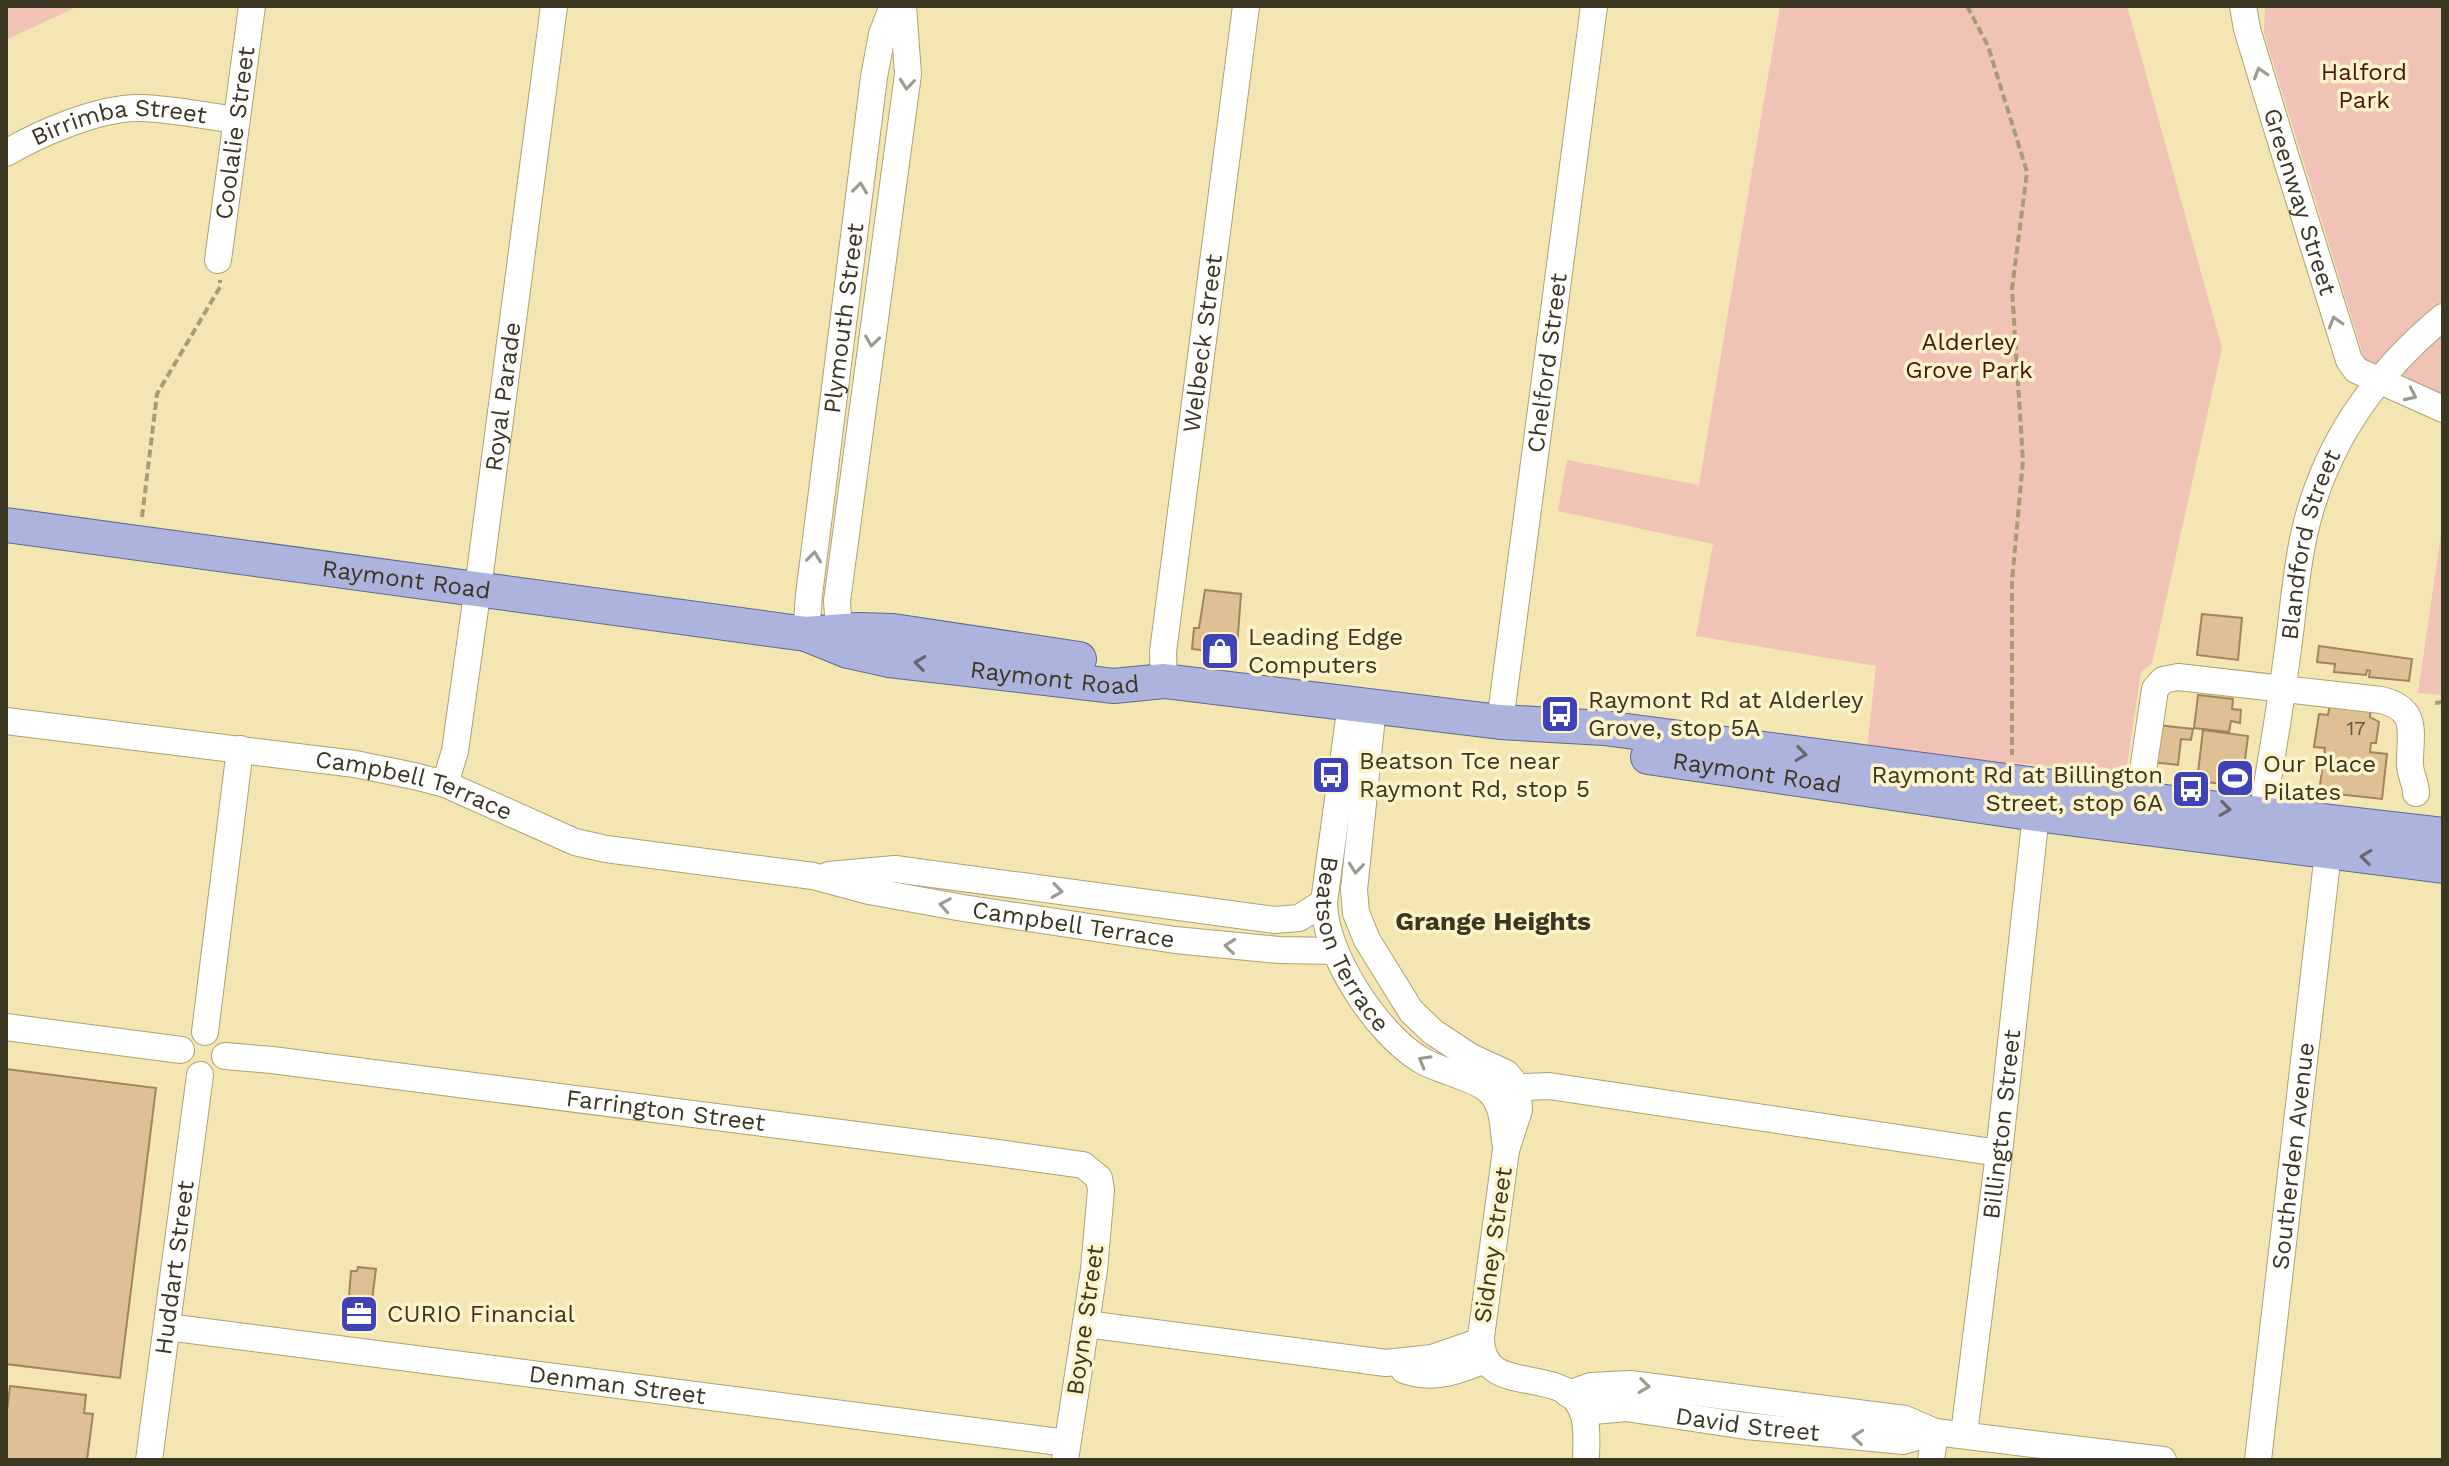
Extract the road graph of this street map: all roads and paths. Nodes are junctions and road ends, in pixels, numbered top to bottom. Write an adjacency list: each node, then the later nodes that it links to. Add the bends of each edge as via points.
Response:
1 (252, 6): 9 (street, Coolalie Street)
2 (554, 6): 17 (street, Royal Parade)
3 (893, 6): 19 (street, Plymouth Street, one-way to 3, via 874,77)
4 (903, 6): 18 (street, Plymouth Street, one-way to 18, via 907,83 837,601)
5 (1246, 6): 20 (street, Welbeck Street, via 1163,652)
6 (1594, 6): 26 (street, Chelford Street)
7 (1967, 6): 28 (path, via 1988,46 2027,172 2012,289 2023,461 2012,581)
8 (2243, 6): 13 (street, Greenway Street, one-way to 8, via 2356,370 2342,342)
9 (236, 120): 10 (street, Birrimba Street, via 139,107 85,117); 11 (street, Coolalie Street)
10 (6, 153)
11 (218, 260): 16 (path, via 220,287 157,394)
12 (2443, 317): 13 (street, Blandford Street)
13 (2379, 380): 14 (street, Greenway Street, one-way to 14); 21 (street, Blandford Street, via 2342,433 2313,497)
14 (2443, 409)
15 (6, 525): 16 (main road, Raymont Road)
16 (138, 543): 17 (main road, Raymont Road)
17 (478, 589): 19 (main road, Raymont Road); 29 (street, Royal Parade, via 455,751)
18 (843, 631): 19 (main road, Raymont Road); 20 (main road, Raymont Road, via 893,631 1115,664)
19 (806, 634): 20 (main road, Raymont Road, one-way to 19, via 1114,686 889,660)
20 (1164, 681): 24 (main road, Raymont Road)
21 (2282, 688): 30 (street, via 2381,700 2401,708 2411,726 2410,767); 31 (street, via 2178,677 2160,683 2154,692); 33 (street, Blandford Street)
22 (2443, 702): 23 (path)
23 (2435, 703)
24 (1362, 705): 26 (main road, Raymont Road); 34 (street, Beatson Terrace)
25 (6, 721): 27 (street, Campbell Terrace)
26 (1500, 722): 32 (main road, Raymont Road, via 1604,728)
27 (240, 749): 29 (street, Campbell Terrace, via 355,764); 44 (street)
28 (2013, 763)
29 (445, 784): 38 (street, Campbell Terrace, via 596,847)
30 (2416, 793)
31 (2139, 798): 32 (main road, Raymont Road); 33 (main road, Raymont Road, one-way to 33)
32 (2038, 799): 36 (main road, Raymont Road); 49 (street, Billington Street)
33 (2262, 814): 35 (main road, Raymont Road)
34 (1348, 828): 39 (street, Beatson Terrace); 48 (street, Beatson Terrace, one-way to 48, via 1354,906 1372,951 1417,1018 1471,1057 1506,1073)
35 (2443, 835)
36 (2328, 853): 37 (main road, Raymont Road, one-way to 36); 62 (street, Southerden Avenue)
37 (2443, 866)
38 (813, 876): 40 (street, Campbell Terrace, one-way to 40, via 895,869); 41 (street, Campbell Terrace, one-way to 38, via 963,908)
39 (1324, 902): 40 (street, Campbell Terrace, via 1299,918); 42 (street, Beatson Terrace)
40 (1270, 920): 41 (street)
41 (1273, 950): 42 (street, Campbell Terrace)
42 (1335, 951): 48 (street, Beatson Terrace, one-way to 42, via 1439,1069 1403,1046 1368,1007)
43 (6, 1027): 45 (street)
44 (205, 1032): 45 (street, via 189,1036); 46 (street, via 220,1040)
45 (181, 1050): 47 (street, via 185,1066)
46 (225, 1056): 47 (street, via 217,1071); 50 (street, Farrington Street, via 1071,1163 1088,1167)
47 (200, 1075): 52 (street, Huddart Street)
48 (1505, 1092): 49 (street, via 1549,1086); 53 (street, Sidney Street, via 1501,1112 1506,1150)
49 (1999, 1153): 56 (street, Billington Street)
50 (1100, 1179): 51 (street, Boyne Street)
51 (1086, 1324): 53 (street, via 1386,1363 1426,1376 1452,1372); 57 (street, Boyne Street)
52 (167, 1327): 57 (street, Denman Street); 58 (street, Huddart Street)
53 (1483, 1351): 54 (street, David Street, via 1491,1368 1501,1374 1543,1383)
54 (1576, 1403): 55 (street, David Street, via 1903,1441); 59 (street)
55 (1935, 1432): 56 (street, David Street); 60 (street)
56 (1964, 1434): 61 (street, David Street)
57 (1066, 1452)
58 (149, 1460)
59 (1586, 1460)
60 (1931, 1460)
61 (2163, 1460)
62 (2258, 1460)

